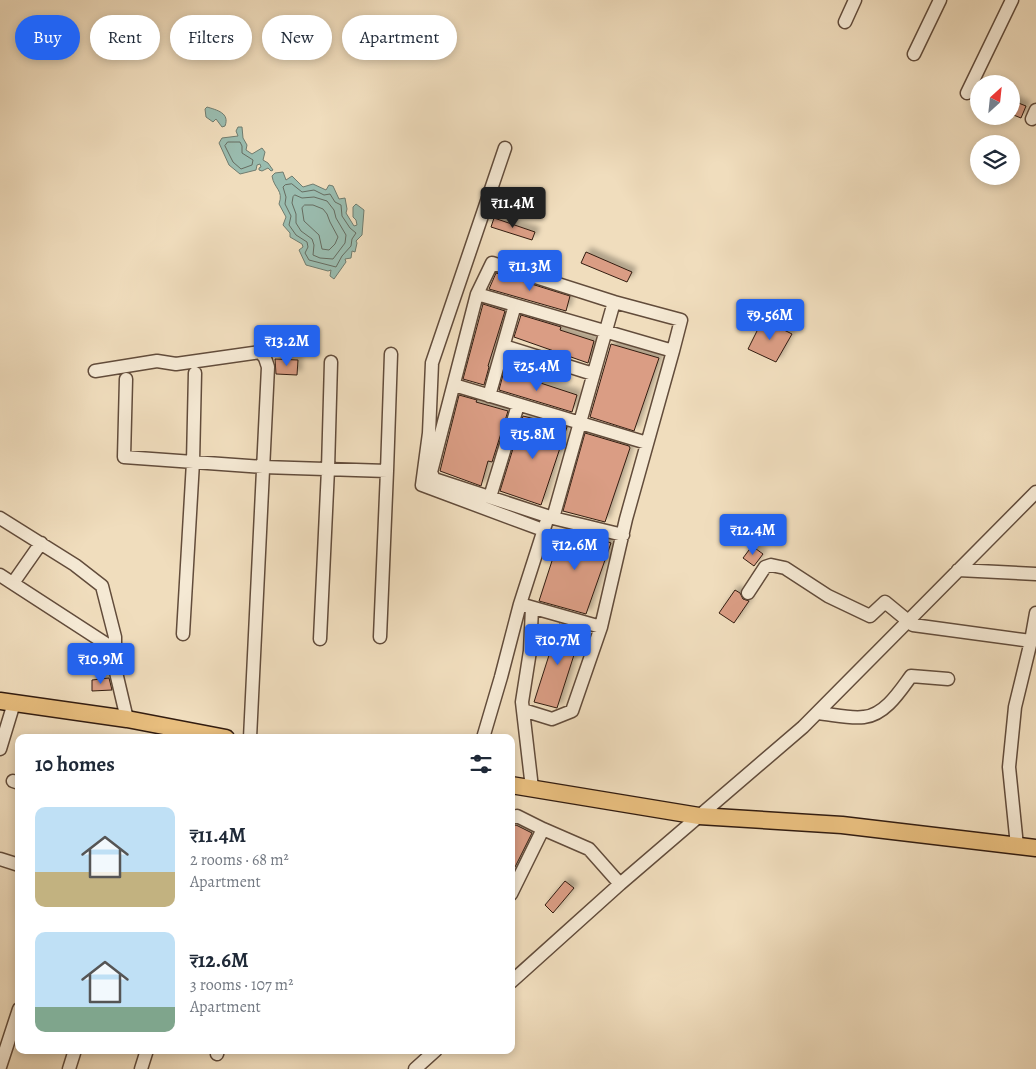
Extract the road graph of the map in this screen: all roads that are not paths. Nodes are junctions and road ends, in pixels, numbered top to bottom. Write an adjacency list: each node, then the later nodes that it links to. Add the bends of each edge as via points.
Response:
1 (856, 0): 4 (street)
2 (940, 0): 5 (street)
3 (1012, 0): 6 (street)
4 (844, 22)
5 (914, 54)
6 (967, 93)
7 (505, 148): 33 (street, via 432,363 429,433 422,485)
8 (477, 294): 9 (street, via 492,263); 10 (street); 20 (street)
9 (614, 302): 11 (street); 13 (street, via 681,320)
10 (515, 305): 11 (street); 12 (street)
11 (606, 332): 13 (street); 18 (street)
12 (504, 346): 18 (street); 21 (street)
13 (673, 351): 24 (street)
14 (391, 354): 28 (street)
15 (331, 362): 27 (street)
16 (95, 370): 26 (street, via 157,361 176,364 260,352 268,366)
17 (195, 373): 25 (street)
18 (593, 374): 23 (street)
19 (126, 379): 25 (street, via 124,457)
20 (454, 385): 21 (street); 30 (street, via 431,472 434,479)
21 (489, 396): 22 (street)
22 (518, 405): 23 (street); 30 (street)
23 (579, 424): 24 (street); 31 (street)
24 (647, 443): 34 (street)
25 (193, 462): 26 (street); 45 (street)
26 (263, 467): 27 (street); 56 (street)
27 (328, 469): 28 (street); 47 (street)
28 (387, 471): 46 (street)
29 (1036, 492): 36 (street)
30 (490, 497): 31 (street)
31 (550, 517): 33 (street); 34 (street)
32 (0, 518): 35 (street)
33 (544, 530): 41 (street)
34 (622, 535): 44 (street)
35 (40, 544): 39 (street); 49 (street, via 102,586 115,637)
36 (958, 570): 37 (street); 43 (street)
37 (1036, 574)
38 (0, 575): 39 (street)
39 (13, 583): 49 (street)
40 (748, 593): 43 (street, via 766,567 771,565 785,568 828,596 870,616 885,602)
41 (526, 606): 44 (street); 52 (street, via 530,652); 57 (street)
42 (1036, 613): 48 (street)
43 (908, 620): 48 (street, via 913,625); 53 (street)
44 (601, 627): 52 (street, via 572,710 552,719)
45 (183, 634)
46 (380, 637)
47 (320, 639)
48 (1031, 641): 64 (street, via 1015,707 1009,767)
49 (114, 649): 54 (street)
50 (948, 679): 53 (street, via 911,676 880,711 865,717)
51 (7, 702): 54 (main road); 58 (street)
52 (523, 710): 60 (street)
53 (816, 713): 61 (street)
54 (126, 719): 55 (main road)
55 (205, 734)
56 (250, 734)
57 (484, 734)
58 (0, 749)
59 (515, 786): 60 (main road)
60 (532, 788): 61 (main road)
61 (699, 816): 64 (main road, via 842,825); 68 (street)
62 (515, 817): 63 (street)
63 (543, 829): 68 (street, via 589,849); 69 (street)
64 (1017, 846): 65 (main road)
65 (1036, 848)
66 (0, 858): 67 (street)
67 (15, 864)
68 (620, 884): 70 (street)
69 (515, 886)
70 (515, 978)
71 (15, 1021): 75 (street)
72 (74, 1054): 76 (street)
73 (146, 1054): 77 (street)
74 (432, 1054): 78 (street)
75 (0, 1067)
76 (69, 1069)
77 (141, 1069)
78 (415, 1069)

